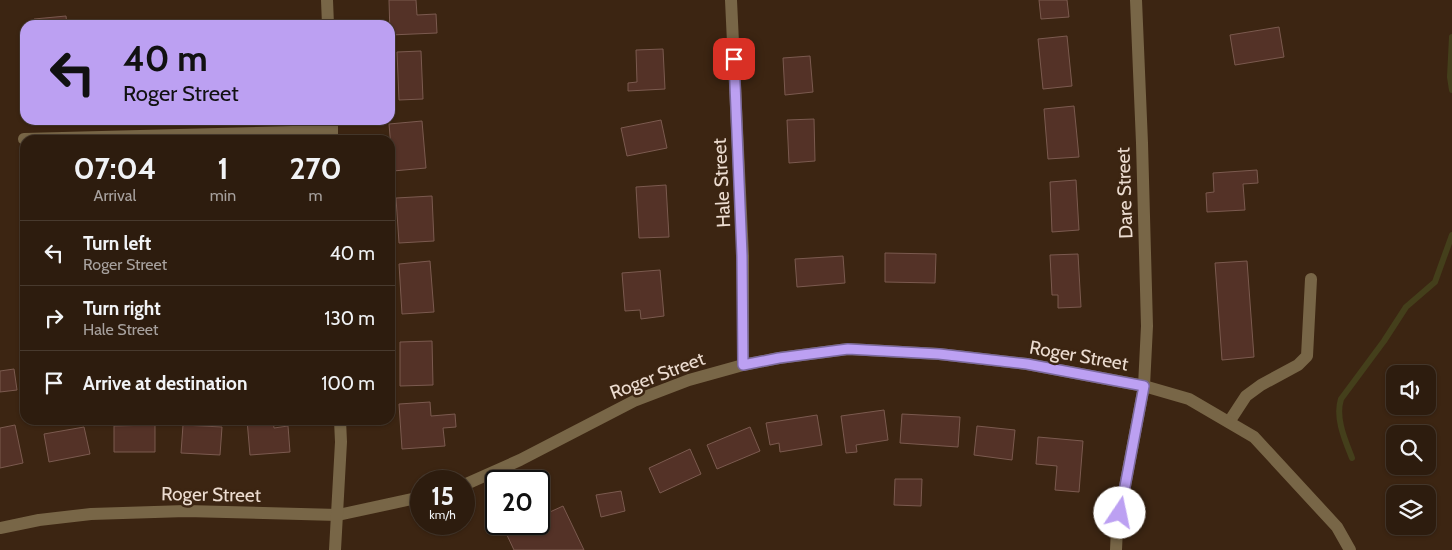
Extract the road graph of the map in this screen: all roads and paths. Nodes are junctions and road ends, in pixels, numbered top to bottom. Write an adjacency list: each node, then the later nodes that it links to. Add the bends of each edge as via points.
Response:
1 (326, 0): 4 (street)
2 (731, 0): 8 (street, Hale Street, via 742,256)
3 (1136, 0): 9 (street, Dare Street, via 1147,326)
4 (328, 20)
5 (332, 130): 6 (street)
6 (161, 135)
7 (1311, 279): 10 (street, via 1307,356 1298,365 1261,384 1246,396)
8 (743, 365): 9 (street, Roger Street, via 848,349 939,354 1027,364); 12 (street, Roger Street, via 689,380 634,401)
9 (1144, 386): 10 (street, Roger Street, via 1189,399); 17 (street, Dare Street, via 1117,528)
10 (1229, 422): 18 (street, Roger Street, via 1254,437 1337,526)
11 (340, 425): 14 (street)
12 (475, 480)
13 (410, 499): 14 (street, Roger Street)
14 (338, 515): 15 (street, Roger Street, via 186,511 91,514); 16 (street)
15 (0, 528)
16 (335, 550)
17 (1116, 550)
18 (1350, 550)

